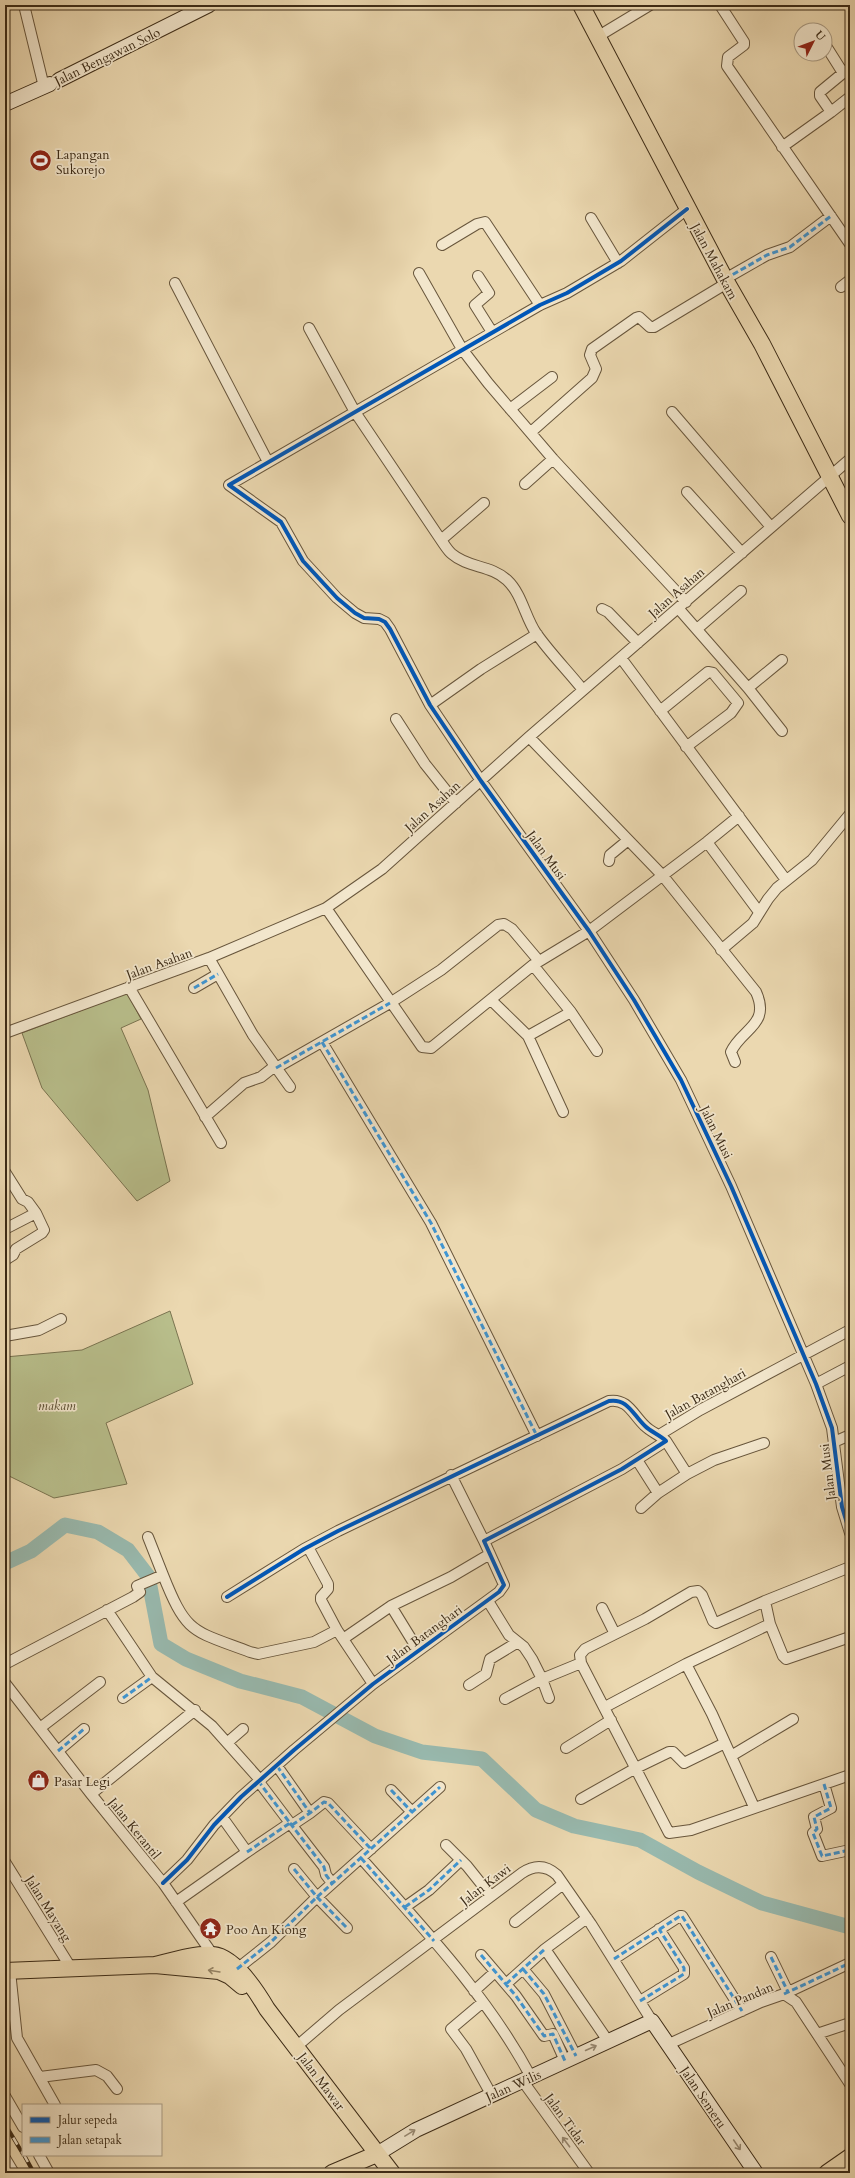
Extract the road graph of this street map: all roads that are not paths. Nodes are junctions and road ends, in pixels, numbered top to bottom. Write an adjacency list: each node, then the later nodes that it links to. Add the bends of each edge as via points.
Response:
1 (24, 5): 9 (street)
2 (209, 5): 9 (main road, Jalan Bengawan Solo)
3 (581, 5): 6 (main road, Jalan Mahakam)
4 (650, 5): 6 (street)
5 (720, 5): 13 (street, via 744,42 744,45 728,57 727,66)
6 (597, 37): 14 (main road, Jalan Mahakam)
7 (833, 54): 8 (street)
8 (847, 70): 12 (street, via 820,92)
9 (51, 84): 11 (main road, Jalan Bengawan Solo)
10 (850, 97): 12 (street)
11 (5, 104)
12 (831, 112): 13 (street)
13 (782, 147): 15 (street)
14 (688, 209): 19 (street); 23 (main road, Jalan Mahakam)
15 (831, 216): 17 (street); 23 (street, via 790,247 767,255)
16 (590, 218): 19 (street)
17 (848, 238)
18 (442, 245): 26 (street, via 477,224 485,222)
19 (618, 263): 26 (street, via 567,293)
20 (419, 273): 29 (street)
21 (478, 276): 28 (street, via 489,293 475,305)
22 (850, 280): 25 (street)
23 (726, 281): 34 (street, via 654,327 650,327 640,317 636,318 592,349 590,355 596,369 592,378); 38 (main road, Jalan Mahakam, via 762,344)
24 (175, 283): 37 (street)
25 (841, 287)
26 (540, 304): 28 (street)
27 (309, 328): 32 (street)
28 (492, 332): 29 (street)
29 (462, 349): 31 (street); 32 (street)
30 (552, 377): 31 (street)
31 (510, 409): 34 (street)
32 (355, 412): 37 (street); 44 (street)
33 (672, 412): 43 (street)
34 (531, 432): 35 (street)
35 (554, 459): 39 (street); 47 (street)
36 (850, 459): 38 (street, Jalan Asahan)
37 (268, 462): 56 (street, Jalan Musi, via 230,484 281,522 304,561 337,598 364,618 382,621 395,638)
38 (830, 476): 42 (main road, Jalan Mahakam); 43 (street, Jalan Asahan)
39 (525, 484)
40 (687, 492): 45 (street)
41 (484, 503): 44 (street)
42 (850, 516)
43 (771, 527): 45 (street, Jalan Asahan)
44 (441, 540): 50 (street, via 452,554 465,562 500,573 508,581 516,591)
45 (742, 553): 47 (street, Jalan Asahan)
46 (740, 590): 49 (street)
47 (682, 605): 49 (street); 51 (street, Jalan Asahan)
48 (602, 609): 51 (street)
49 (696, 629): 54 (street)
50 (530, 638): 55 (street); 56 (street)
51 (638, 642): 52 (street, Jalan Asahan)
52 (620, 658): 55 (street, Jalan Asahan); 57 (street)
53 (782, 660): 54 (street)
54 (748, 688): 59 (street)
55 (583, 690): 60 (street, Jalan Asahan)
56 (430, 704): 62 (street, Jalan Musi)
57 (660, 712): 61 (street); 61 (street, via 708,672 712,673 738,704 731,713)
58 (396, 719): 63 (street, via 425,764)
59 (782, 731)
60 (529, 737): 62 (street, Jalan Asahan); 66 (street)
61 (686, 747): 65 (street)
62 (481, 780): 63 (street, Jalan Asahan); 73 (street, Jalan Musi)
63 (456, 803): 71 (street, Jalan Asahan, via 382,869)
64 (850, 814): 70 (street, via 812,860)
65 (738, 816): 67 (street); 70 (street)
66 (627, 841): 68 (street, via 610,855); 69 (street)
67 (707, 842): 69 (street); 72 (street)
68 (609, 861)
69 (663, 876): 73 (street); 74 (street)
70 (786, 880): 72 (street)
71 (326, 908): 75 (street, Jalan Asahan); 81 (street)
72 (760, 912): 74 (street, via 753,923)
73 (589, 931): 76 (street); 100 (street, Jalan Musi, via 681,1080 731,1186)
74 (721, 950): 87 (street, via 756,992 761,1002 754,1025 731,1052)
75 (209, 958): 77 (street); 78 (street, Jalan Asahan)
76 (536, 963): 80 (street); 81 (street, via 512,929 504,924 498,925 441,970); 82 (street)
77 (218, 974): 79 (street); 88 (street, via 253,1035)
78 (129, 988): 83 (street, Jalan Asahan); 91 (street)
79 (194, 988)
80 (491, 1000): 81 (street, via 431,1048 426,1049); 84 (street)
81 (390, 1003): 85 (street)
82 (571, 1012): 84 (street); 86 (street)
83 (5, 1032)
84 (528, 1036): 90 (street)
85 (322, 1042): 88 (street); 104 (street, via 431,1223)
86 (597, 1051)
87 (735, 1062)
88 (275, 1067): 89 (street); 91 (street, via 244,1083)
89 (290, 1087)
90 (563, 1112)
91 (206, 1117): 92 (street)
92 (221, 1143)
93 (5, 1172): 94 (street, via 22,1199 28,1202)
94 (36, 1213): 95 (street); 96 (street, via 44,1230 16,1249 13,1255)
95 (5, 1229)
96 (5, 1260)
97 (61, 1319): 99 (street, via 39,1330)
98 (850, 1330): 100 (street, Jalan Batanghari)
99 (5, 1336)
100 (803, 1355): 102 (street, Jalan Musi); 105 (street, Jalan Batanghari)
101 (850, 1366): 102 (street)
102 (816, 1384): 106 (street, Jalan Musi, via 832,1428)
103 (850, 1435): 106 (street)
104 (537, 1436): 105 (street, via 609,1401 618,1400 624,1402 646,1427); 110 (street)
105 (662, 1438): 108 (street, Jalan Batanghari); 109 (street)
106 (834, 1442): 113 (street, Jalan Musi, via 842,1507)
107 (764, 1443): 109 (street, via 714,1460)
108 (637, 1460): 111 (street); 115 (street, Jalan Batanghari)
109 (687, 1474): 111 (street)
110 (451, 1475): 115 (street); 116 (street)
111 (658, 1493): 112 (street)
112 (640, 1508)
113 (850, 1532)
114 (148, 1537): 119 (street)
115 (484, 1541): 117 (street, Jalan Batanghari)
116 (308, 1546): 120 (street); 127 (street, via 328,1584 328,1589 321,1596 321,1600)
117 (490, 1554): 121 (street, Jalan Batanghari, via 504,1585); 123 (street, via 451,1577)
118 (850, 1567): 122 (street)
119 (161, 1575): 125 (street, via 137,1586 139,1593); 127 (street, via 180,1613 196,1631 250,1652 258,1654 314,1642)
120 (227, 1597)
121 (488, 1600): 131 (street, via 509,1635); 132 (street, Jalan Batanghari)
122 (765, 1601): 126 (street); 128 (street, via 716,1623 702,1595 698,1591 691,1592)
123 (391, 1606): 130 (street); 132 (street)
124 (602, 1608): 128 (street)
125 (107, 1610): 134 (street); 136 (street)
126 (770, 1624): 129 (street, via 786,1658); 135 (street)
127 (337, 1630): 130 (street)
128 (615, 1634): 133 (street, via 585,1649 580,1655)
129 (850, 1637)
130 (344, 1639): 140 (street)
131 (518, 1642): 137 (street, via 532,1659); 141 (street, via 490,1659 486,1674)
132 (418, 1650): 140 (street, Jalan Batanghari)
133 (581, 1663): 137 (street); 145 (street)
134 (5, 1664)
135 (686, 1664): 145 (street); 153 (street)
136 (152, 1676): 142 (street); 146 (street)
137 (542, 1679): 143 (street); 144 (street)
138 (5, 1682): 149 (street, Jalan Kerantil)
139 (100, 1682): 149 (street)
140 (373, 1684): 157 (street, Jalan Batanghari)
141 (469, 1685)
142 (123, 1698)
143 (549, 1698)
144 (505, 1700)
145 (605, 1707): 148 (street)
146 (195, 1710): 152 (street); 164 (street)
147 (793, 1719): 156 (street)
148 (612, 1720): 154 (street); 158 (street)
149 (40, 1728): 155 (street, Jalan Kerantil)
150 (84, 1729): 155 (street)
151 (243, 1730): 152 (street)
152 (228, 1742): 160 (street)
153 (725, 1743): 156 (street); 158 (street, via 684,1763 673,1752 669,1752)
154 (566, 1748)
155 (58, 1751): 164 (street, Jalan Kerantil)
156 (731, 1756): 166 (street)
157 (277, 1766): 160 (street, Jalan Batanghari); 168 (street)
158 (636, 1768): 165 (street); 166 (street, via 666,1829 672,1834)
159 (850, 1775): 161 (street)
160 (260, 1782): 169 (street, Jalan Batanghari); 170 (street)
161 (824, 1784): 166 (street); 173 (street, via 831,1808 814,1817 817,1829 813,1833 822,1856)
162 (440, 1787): 167 (street)
163 (391, 1790): 167 (street)
164 (91, 1794): 179 (street, Jalan Kerantil)
165 (581, 1799)
166 (754, 1808)
167 (412, 1812): 172 (street)
168 (310, 1813): 170 (street); 172 (street, via 324,1802 328,1802)
169 (222, 1817): 174 (street); 179 (street, Jalan Batanghari, via 187,1860)
170 (291, 1824): 174 (street); 180 (street, via 324,1867)
171 (446, 1845): 176 (street)
172 (371, 1849): 175 (street)
173 (850, 1850)
174 (246, 1852): 184 (street)
175 (361, 1858): 180 (street); 185 (street, Jalan Tidar)
176 (461, 1860): 182 (street); 185 (street, via 429,1890)
177 (5, 1862): 198 (street, Jalan Mayang)
178 (294, 1869): 183 (street)
179 (163, 1883): 184 (street, Jalan Kerantil)
180 (332, 1883): 183 (street)
181 (563, 1884): 182 (street, Jalan Kawi, via 552,1871 536,1866); 186 (street, Jalan Kawi); 187 (street)
182 (491, 1896): 190 (street, Jalan Kawi)
183 (317, 1897): 188 (street); 199 (street, via 271,1942)
184 (176, 1902): 192 (street, Jalan Kerantil)
185 (405, 1907): 190 (street, Jalan Tidar)
186 (587, 1918): 191 (street); 195 (street, Jalan Kawi)
187 (515, 1922)
188 (347, 1928)
189 (658, 1929): 195 (street); 206 (street, via 684,1968 684,1974); 209 (street, via 682,1916)
190 (434, 1941): 204 (street, Jalan Tidar); 215 (street, Jalan Kawi, via 339,2010)
191 (545, 1949): 200 (street); 213 (street)
192 (214, 1955): 197 (main road, Jalan Mawar); 199 (main road, Jalan Mawar, via 223,1958)
193 (481, 1955): 202 (street)
194 (771, 1957): 205 (street)
195 (614, 1959): 206 (street, Jalan Kawi)
196 (850, 1963): 205 (street)
197 (155, 1965): 198 (main road, Jalan Mawar); 208 (main road, Jalan Mawar, one-way to 197, via 230,1976 219,1971)
198 (71, 1968): 201 (main road, Jalan Mawar)
199 (237, 1969): 208 (main road, Jalan Mawar)
200 (523, 1969): 203 (street); 216 (street, via 544,1994)
201 (8, 1971): 217 (street, via 17,2038)
202 (495, 1972): 203 (street); 204 (street)
203 (506, 1984): 216 (street, via 544,2036 553,2034)
204 (474, 1990): 207 (street, Jalan Tidar)
205 (786, 1993): 209 (street, Jalan Pandan); 212 (street, Jalan Pandan, via 796,2002)
206 (640, 2001): 210 (street, Jalan Kawi)
207 (483, 2002): 218 (street, Jalan Tidar, via 517,2051); 221 (street, via 451,2029 466,2049)
208 (267, 2008): 215 (main road, Jalan Mawar)
209 (742, 2011): 214 (street, Jalan Pandan)
210 (652, 2021): 213 (main road, Jalan Wilis); 214 (main road, Jalan Semeru)
211 (850, 2023): 212 (street)
212 (817, 2034): 219 (street, Jalan Pandan)
213 (608, 2041): 216 (main road, Jalan Wilis, one-way to 213)
214 (668, 2044): 234 (main road, Jalan Semeru, one-way to 234)
215 (296, 2047): 225 (main road, Jalan Mawar)
216 (570, 2058): 218 (main road, Jalan Wilis)
217 (40, 2077): 220 (street, via 96,2070 106,2076); 223 (street)
218 (527, 2079): 221 (main road, Jalan Wilis); 233 (street, Jalan Tidar, one-way to 218)
219 (850, 2084)
220 (117, 2089)
221 (491, 2094): 225 (main road, Jalan Wilis, one-way to 221, via 416,2130)
222 (5, 2096): 224 (street)
223 (54, 2104)
224 (22, 2125)
225 (377, 2154): 231 (main road); 232 (main road, Jalan Mawar)
226 (40, 2156): 230 (street)
227 (850, 2157): 235 (main road)
228 (5, 2158): 229 (street)
229 (14, 2173)
230 (49, 2173)
231 (332, 2173)
232 (392, 2173)
233 (590, 2173)
234 (756, 2173)
235 (828, 2173)

